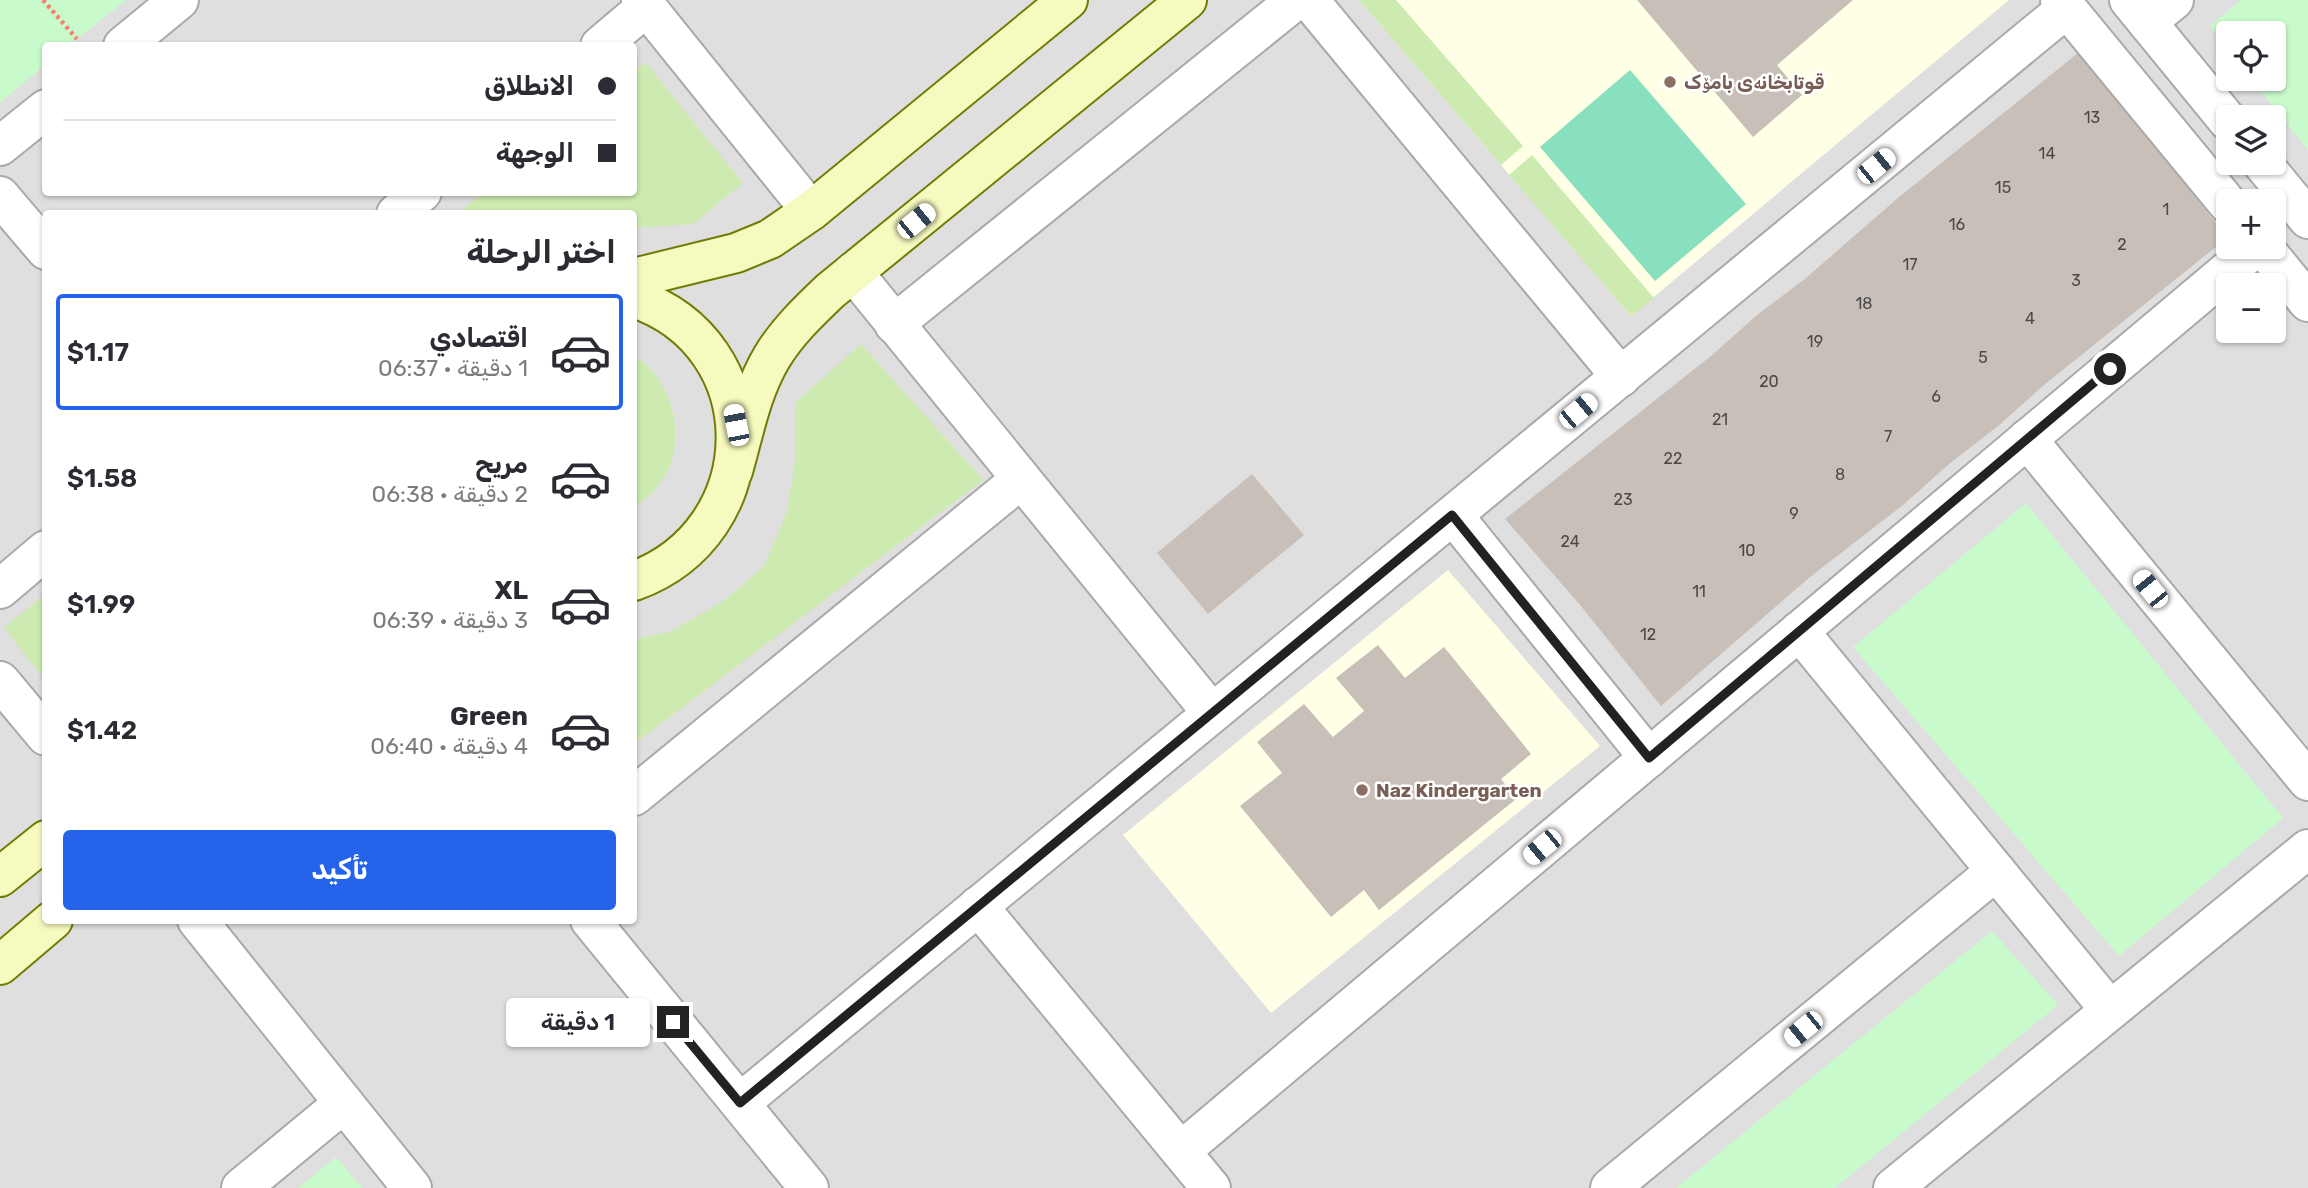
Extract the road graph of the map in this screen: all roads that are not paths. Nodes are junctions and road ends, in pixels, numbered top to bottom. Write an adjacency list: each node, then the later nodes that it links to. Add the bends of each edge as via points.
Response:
1 (179, 0): 9 (street)
2 (1068, 0): 20 (street)
3 (1187, 0): 24 (street)
4 (1296, 0): 28 (street)
5 (1309, 0): 29 (street)
6 (643, 4): 10 (street); 20 (street)
7 (2064, 4): 15 (street); 29 (street)
8 (2150, 7): 11 (street)
9 (128, 42)
10 (604, 42)
11 (2217, 105)
12 (42, 112): 13 (street)
13 (0, 146)
14 (2273, 175): 18 (street)
15 (2216, 189)
16 (0, 195): 21 (street)
17 (417, 196): 19 (street)
18 (2305, 209)
19 (401, 210)
20 (811, 211): 25 (street, via 769,239 736,253)
21 (42, 245)
22 (2242, 259): 30 (street)
23 (2273, 259): 27 (street)
24 (853, 272): 28 (street); 31 (street, via 802,319 773,356 756,389)
25 (637, 277)
26 (637, 299): 31 (street, via 677,321 715,363 736,425)
27 (2308, 302)
28 (894, 324): 32 (street)
29 (1620, 377): 33 (street)
30 (2027, 439): 37 (street); 42 (street)
31 (733, 471): 35 (street, via 726,494 703,534 668,565)
32 (1020, 480): 39 (street); 43 (street)
33 (1452, 515): 39 (street); 41 (street)
34 (42, 553): 36 (street)
35 (637, 580)
36 (0, 589)
37 (1800, 631): 41 (street); 46 (street)
38 (0, 681): 40 (street)
39 (1212, 713): 48 (street)
40 (42, 731)
41 (1649, 758): 56 (street)
42 (2308, 781)
43 (637, 794)
44 (42, 843): 47 (street)
45 (2308, 849): 53 (street)
46 (1996, 871): 53 (street); 61 (street)
47 (0, 877)
48 (978, 906): 55 (street); 56 (street)
49 (48, 924): 52 (street)
50 (200, 924): 54 (street)
51 (593, 924): 55 (street)
52 (0, 965)
53 (2110, 1010): 62 (street)
54 (344, 1103): 57 (street); 58 (street)
55 (740, 1103): 59 (street)
56 (1181, 1151): 60 (street)
57 (241, 1188)
58 (412, 1188)
59 (809, 1188)
60 (1211, 1188)
61 (1610, 1188)
62 (1893, 1188)

